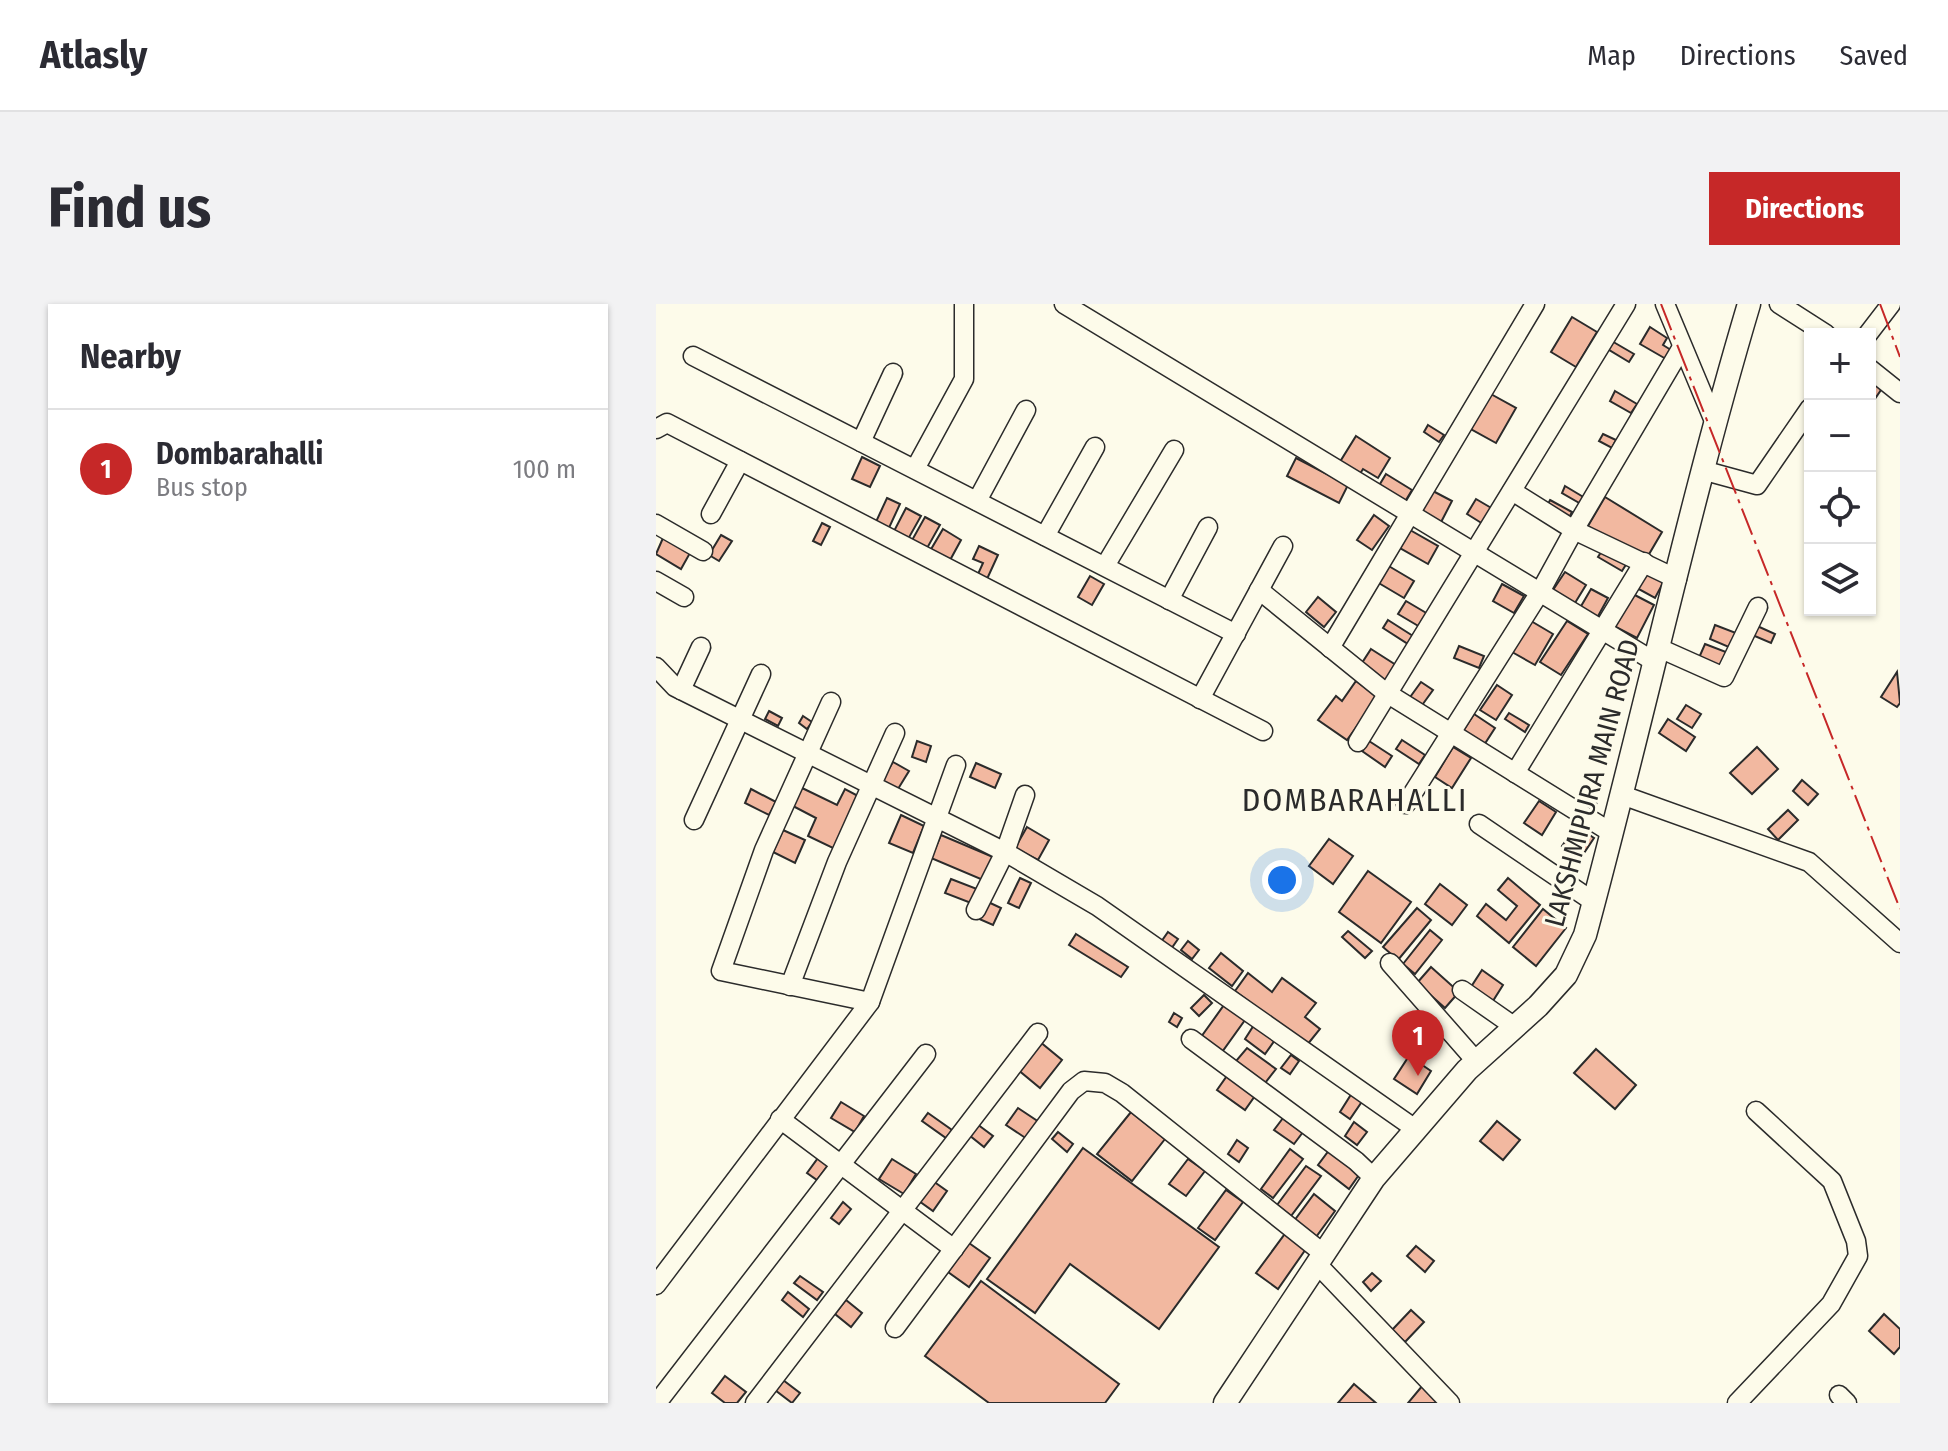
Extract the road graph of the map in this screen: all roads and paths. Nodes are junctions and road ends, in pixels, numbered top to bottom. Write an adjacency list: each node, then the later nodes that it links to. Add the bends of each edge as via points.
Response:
1 (964, 304): 25 (street, via 964,379)
2 (1064, 304): 30 (street)
3 (1535, 304): 30 (street)
4 (1626, 304): 27 (street)
5 (1665, 304): 12 (street)
6 (1749, 304): 19 (main road, LAKSHMIPURA MAIN ROAD)
7 (1779, 304): 9 (street)
8 (1891, 304): 11 (street)
9 (1800, 309): 10 (street)
10 (1820, 328)
11 (1873, 328)
12 (1682, 347): 19 (street); 33 (street)
13 (693, 356): 21 (street)
14 (893, 373): 21 (street)
15 (1876, 374): 16 (street)
16 (1900, 393)
17 (1026, 410): 28 (street)
18 (1804, 417): 26 (street, via 1757,485)
19 (1714, 421): 26 (main road, LAKSHMIPURA MAIN ROAD)
20 (656, 429): 24 (street, via 667,423)
21 (861, 442): 25 (street)
22 (1095, 447): 34 (street)
23 (1174, 450): 39 (street)
24 (740, 461): 29 (street); 56 (street)
25 (915, 469): 28 (street)
26 (1702, 470): 40 (main road, LAKSHMIPURA MAIN ROAD)
27 (1512, 491): 33 (street); 37 (street)
28 (977, 501): 34 (street)
29 (711, 514)
30 (1410, 515): 37 (street); 50 (street)
31 (656, 524): 36 (street)
32 (1208, 527): 45 (street)
33 (1574, 530): 38 (street); 43 (street)
34 (1045, 536): 39 (street)
35 (1283, 546): 42 (street)
36 (703, 551)
37 (1474, 553): 43 (street); 55 (street)
38 (1644, 562): 40 (street); 47 (street)
39 (1105, 566): 45 (street)
40 (1677, 579): 51 (main road, LAKSHMIPURA MAIN ROAD)
41 (656, 581): 44 (street)
42 (1259, 590): 48 (street); 50 (street)
43 (1540, 592): 47 (street); 61 (street)
44 (684, 597)
45 (1169, 600): 48 (street)
46 (1758, 607): 51 (street, via 1724,677)
47 (1603, 629): 51 (street); 65 (street)
48 (1236, 634): 56 (street)
49 (701, 647): 54 (street)
50 (1330, 648): 55 (street)
51 (1657, 655): 68 (main road, LAKSHMIPURA MAIN ROAD)
52 (656, 667): 54 (street)
53 (761, 674): 58 (street)
54 (681, 690): 58 (street)
55 (1385, 692): 61 (street); 62 (street)
56 (1200, 699): 59 (street)
57 (831, 702): 63 (street)
58 (740, 720): 63 (street); 71 (street)
59 (1263, 731)
60 (895, 733): 66 (street)
61 (1450, 733): 65 (street); 69 (street)
62 (1358, 742)
63 (806, 752): 66 (street); 79 (street, via 721,971)
64 (956, 765): 70 (street)
65 (1515, 773): 73 (street)
66 (871, 785): 70 (street); 79 (street)
67 (1025, 795): 74 (street)
68 (1622, 795): 73 (main road, LAKSHMIPURA MAIN ROAD); 77 (street, via 1809,862)
69 (1406, 804)
70 (937, 818): 74 (street); 81 (street)
71 (694, 820)
72 (1479, 824): 75 (street)
73 (1612, 833): 75 (main road, LAKSHMIPURA MAIN ROAD)
74 (1005, 852): 76 (street); 89 (street, via 1097,906)
75 (1594, 902): 82 (main road, LAKSHMIPURA MAIN ROAD, via 1566,975)
76 (976, 910)
77 (1900, 943)
78 (1390, 963): 86 (street)
79 (790, 986): 81 (street)
80 (1462, 990): 82 (street)
81 (870, 1002): 88 (street)
82 (1515, 1027): 86 (main road, LAKSHMIPURA MAIN ROAD)
83 (1038, 1033): 92 (street)
84 (1191, 1039): 91 (street)
85 (926, 1054): 90 (street)
86 (1476, 1061): 89 (main road, LAKSHMIPURA MAIN ROAD)
87 (1756, 1111): 101 (street, via 1832,1181 1858,1256 1831,1304)
88 (780, 1119): 90 (street); 95 (street)
89 (1414, 1128): 91 (main road, LAKSHMIPURA MAIN ROAD)
90 (842, 1165): 92 (street); 97 (street)
91 (1374, 1178): 94 (main road, LAKSHMIPURA MAIN ROAD)
92 (901, 1209): 93 (street); 98 (street)
93 (954, 1249): 94 (street, via 1071,1091 1084,1081 1105,1083 1122,1093); 96 (street)
94 (1321, 1259): 99 (main road, LAKSHMIPURA MAIN ROAD); 100 (street)
95 (656, 1285)
96 (895, 1328)
97 (657, 1403)
98 (755, 1403)
99 (1225, 1403)
100 (1450, 1403)
101 (1737, 1403)

